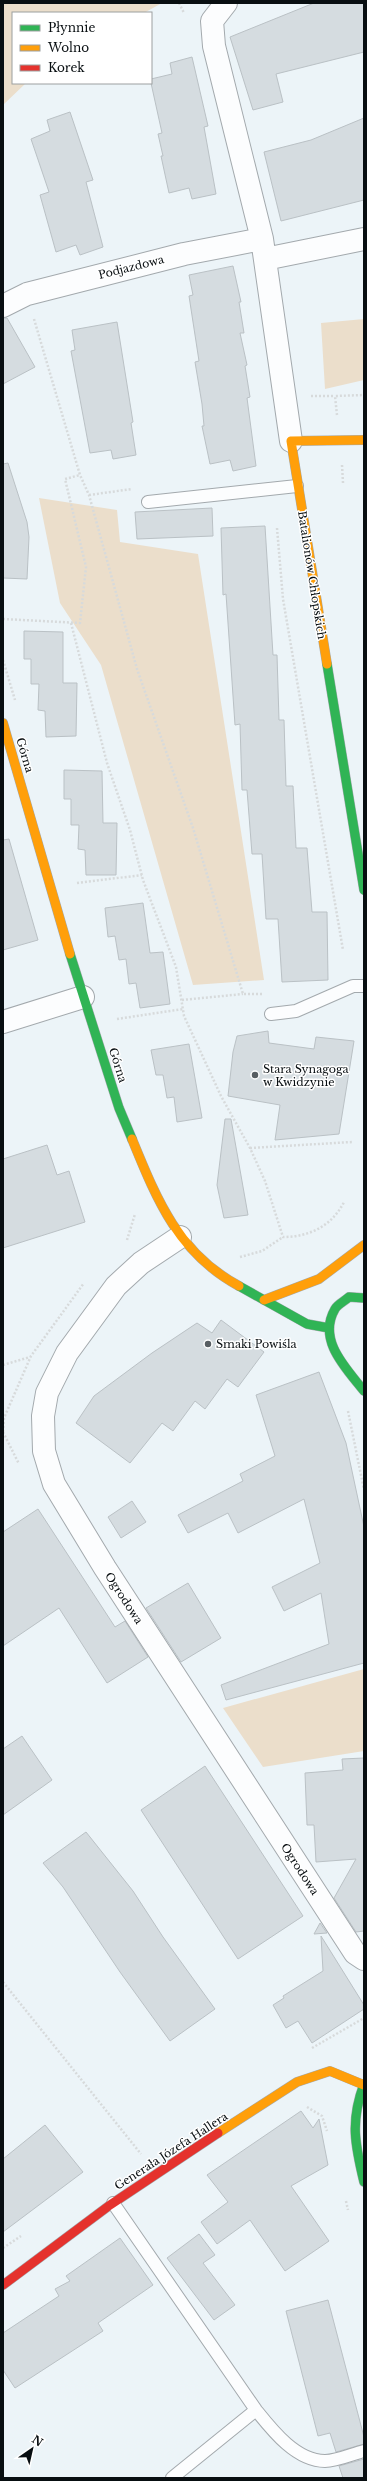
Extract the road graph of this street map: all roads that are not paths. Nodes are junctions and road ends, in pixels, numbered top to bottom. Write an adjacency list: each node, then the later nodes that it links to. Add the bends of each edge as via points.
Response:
1 (226, 3): 3 (street, Batalionów Chłopskich, via 212,21 214,46 251,187)
2 (364, 239): 3 (street, Podjazdowa)
3 (263, 249): 4 (street, Podjazdowa, via 184,254 26,294); 6 (street, Batalionów Chłopskich)
4 (3, 306)
5 (364, 440): 6 (street)
6 (291, 441): 7 (street, Batalionów Chłopskich)
7 (297, 486): 8 (lane); 10 (street, Batalionów Chłopskich)
8 (148, 502)
9 (3, 723): 12 (street, Górna)
10 (364, 890)
11 (364, 986): 13 (lane, via 353,986 296,1011)
12 (83, 997): 14 (street); 15 (street, Górna, via 119,1108 158,1201)
13 (271, 1014)
14 (3, 1022)
15 (180, 1237): 18 (street, Górna, via 208,1265); 21 (street, Ogrodowa, via 141,1263 116,1286 67,1353 47,1393 43,1416 44,1451 54,1484 105,1568 354,1953)
16 (364, 1245): 18 (street, via 319,1279)
17 (364, 1298): 19 (street, via 349,1297 339,1305 335,1309)
18 (264, 1300): 19 (street, Górna, via 307,1324)
19 (329, 1328): 20 (street, via 331,1346)
20 (364, 1391)
21 (364, 1959)
22 (364, 2085): 23 (street, via 356,2102 354,2135); 24 (street, Generała Józefa Hallera, via 330,2071 297,2082)
23 (364, 2182)
24 (113, 2203): 25 (street, Generała Józefa Hallera, via 47,2249); 26 (lane)
25 (3, 2285)
26 (256, 2410): 27 (lane, via 278,2438 302,2454 325,2461); 28 (lane)
27 (364, 2451)
28 (172, 2478)

